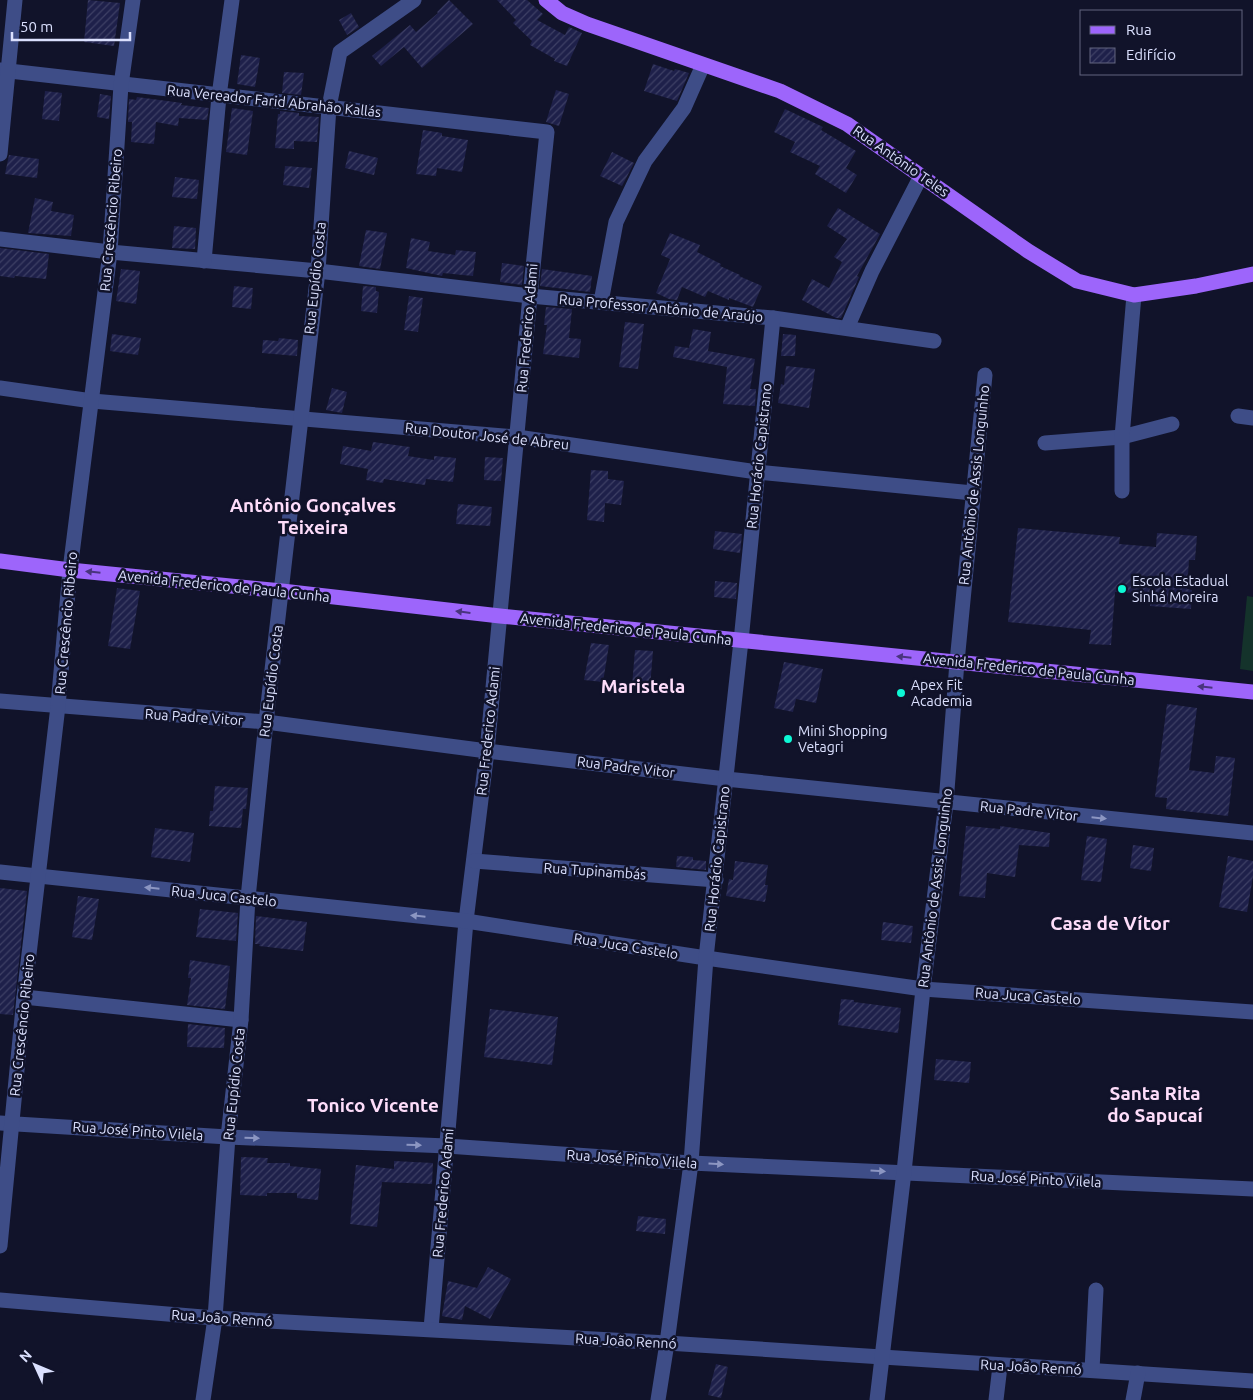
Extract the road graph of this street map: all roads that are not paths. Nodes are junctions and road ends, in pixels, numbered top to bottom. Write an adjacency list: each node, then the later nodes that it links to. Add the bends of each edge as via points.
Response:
1 (14, 0): 7 (street)
2 (133, 0): 8 (street, Rua Crescêncio Ribeiro)
3 (232, 0): 9 (street)
4 (414, 0): 10 (street, Rua Eupídio Costa, via 340,52)
5 (546, 0): 6 (main road, Rua Antônio Teles, via 562,13 587,24)
6 (703, 65): 13 (main road, Rua Antônio Teles, via 780,91 847,124); 21 (street, via 684,108 645,161 616,222)
7 (4, 71): 8 (street, Rua Vereador Farid Abrahão Kallás); 12 (street)
8 (121, 85): 9 (street, Rua Vereador Farid Abrahão Kallás); 15 (street, Rua Crescêncio Ribeiro)
9 (219, 96): 10 (street, Rua Vereador Farid Abrahão Kallás); 16 (street)
10 (329, 106): 11 (street, Rua Vereador Farid Abrahão Kallás); 17 (street, Rua Eupídio Costa)
11 (547, 132): 20 (street, Rua Frederico Adami)
12 (0, 154)
13 (920, 176): 19 (main road, Rua Antônio Teles, via 1077,281); 23 (street)
14 (0, 239): 15 (street, Rua Professor Antônio de Araújo)
15 (110, 252): 16 (street, Rua Professor Antônio de Araújo); 27 (street, Rua Crescêncio Ribeiro)
16 (204, 261): 17 (street, Rua Professor Antônio de Araújo)
17 (318, 271): 20 (street, Rua Professor Antônio de Araújo); 28 (street, Rua Eupídio Costa)
18 (1253, 274): 19 (main road, Rua Antônio Teles)
19 (1134, 295): 31 (street)
20 (530, 296): 21 (street, Rua Professor Antônio de Araújo); 30 (street, Rua Frederico Adami)
21 (601, 302): 22 (street, Rua Professor Antônio de Araújo)
22 (774, 318): 23 (street, Rua Professor Antônio de Araújo); 33 (street, Rua Horácio Capistrano)
23 (847, 328): 24 (street, Rua Professor Antônio de Araújo)
24 (934, 341)
25 (985, 375): 35 (street, Rua Antônio de Assis Longuinho)
26 (0, 388): 27 (street, Rua Doutor José de Abreu)
27 (92, 401): 28 (street, Rua Doutor José de Abreu); 37 (street, Rua Crescêncio Ribeiro)
28 (300, 418): 30 (street, Rua Doutor José de Abreu); 38 (street, Rua Eupídio Costa)
29 (1172, 424): 31 (street)
30 (517, 437): 33 (street, Rua Doutor José de Abreu); 39 (street, Rua Frederico Adami)
31 (1122, 437): 32 (street); 34 (street)
32 (1045, 443)
33 (757, 472): 35 (street, Rua Doutor José de Abreu); 40 (street, Rua Horácio Capistrano)
34 (1122, 491)
35 (972, 493): 41 (street, Rua Antônio de Assis Longuinho)
36 (0, 561): 37 (main road, Avenida Frederico de Paula Cunha)
37 (70, 570): 38 (main road, Avenida Frederico de Paula Cunha, one-way to 37); 44 (street, Rua Crescêncio Ribeiro)
38 (282, 591): 39 (main road, Avenida Frederico de Paula Cunha, one-way to 38); 45 (street, Rua Eupídio Costa)
39 (500, 616): 40 (main road, Avenida Frederico de Paula Cunha); 46 (street, Rua Frederico Adami)
40 (741, 641): 41 (main road, Avenida Frederico de Paula Cunha, one-way to 40); 47 (street, Rua Horácio Capistrano)
41 (957, 662): 42 (main road, Avenida Frederico de Paula Cunha, one-way to 41); 48 (street, Rua Antônio de Assis Longuinho)
42 (1253, 692)
43 (0, 700): 44 (street, Rua Padre Vitor)
44 (58, 706): 45 (street, Rua Padre Vitor); 52 (street, Rua Crescêncio Ribeiro)
45 (266, 722): 46 (street, Rua Padre Vitor); 54 (street, Rua Eupídio Costa)
46 (487, 751): 47 (street, Rua Padre Vitor); 50 (street, Rua Frederico Adami)
47 (726, 779): 48 (street, Rua Padre Vitor); 53 (street, Rua Horácio Capistrano)
48 (946, 803): 49 (street, Rua Padre Vitor, one-way to 49); 57 (street, Rua Antônio de Assis Longuinho)
49 (1253, 834)
50 (474, 862): 53 (street, Rua Tupinambás); 55 (street, Rua Frederico Adami)
51 (0, 872): 52 (street, Rua Juca Castelo)
52 (39, 877): 54 (street, Rua Juca Castelo, one-way to 52); 58 (street, Rua Crescêncio Ribeiro)
53 (716, 880): 56 (street, Rua Horácio Capistrano)
54 (248, 898): 55 (street, Rua Juca Castelo, one-way to 54); 60 (street, Rua Eupídio Costa)
55 (466, 921): 56 (street, Rua Juca Castelo); 63 (street, Rua Frederico Adami)
56 (706, 958): 57 (street, Rua Juca Castelo); 64 (street, Rua Horácio Capistrano)
57 (923, 988): 59 (street, Rua Juca Castelo); 65 (street, Rua Antônio de Assis Longuinho)
58 (24, 997): 60 (street); 61 (street, Rua Crescêncio Ribeiro)
59 (1253, 1012)
60 (241, 1020): 62 (street, Rua Eupídio Costa)
61 (6, 1123): 62 (street, Rua José Pinto Vilela); 67 (street, Rua Crescêncio Ribeiro)
62 (228, 1137): 63 (street, Rua José Pinto Vilela, one-way to 63); 70 (street, Rua Eupídio Costa)
63 (447, 1146): 64 (street, Rua José Pinto Vilela); 71 (street, Rua Frederico Adami)
64 (691, 1163): 65 (street, Rua José Pinto Vilela, one-way to 65); 72 (street, Rua Horácio Capistrano)
65 (904, 1172): 66 (street, Rua José Pinto Vilela); 73 (street, Rua Antônio de Assis Longuinho)
66 (1253, 1189)
67 (0, 1246)
68 (1096, 1290): 75 (street)
69 (0, 1300): 70 (street, Rua João Rennó)
70 (215, 1318): 71 (street, Rua João Rennó); 78 (street, Rua Eupídio Costa)
71 (431, 1329): 72 (street, Rua João Rennó)
72 (667, 1343): 73 (street, Rua João Rennó); 79 (street, Rua Horácio Capistrano)
73 (883, 1357): 74 (street, Rua João Rennó); 80 (street, Rua Antônio de Assis Longuinho)
74 (1000, 1366): 75 (street, Rua João Rennó); 81 (street)
75 (1092, 1370): 76 (street, Rua João Rennó)
76 (1138, 1373): 77 (street, Rua João Rennó); 82 (street)
77 (1253, 1381)
78 (203, 1400)
79 (658, 1400)
80 (877, 1400)
81 (996, 1400)
82 (1133, 1400)

